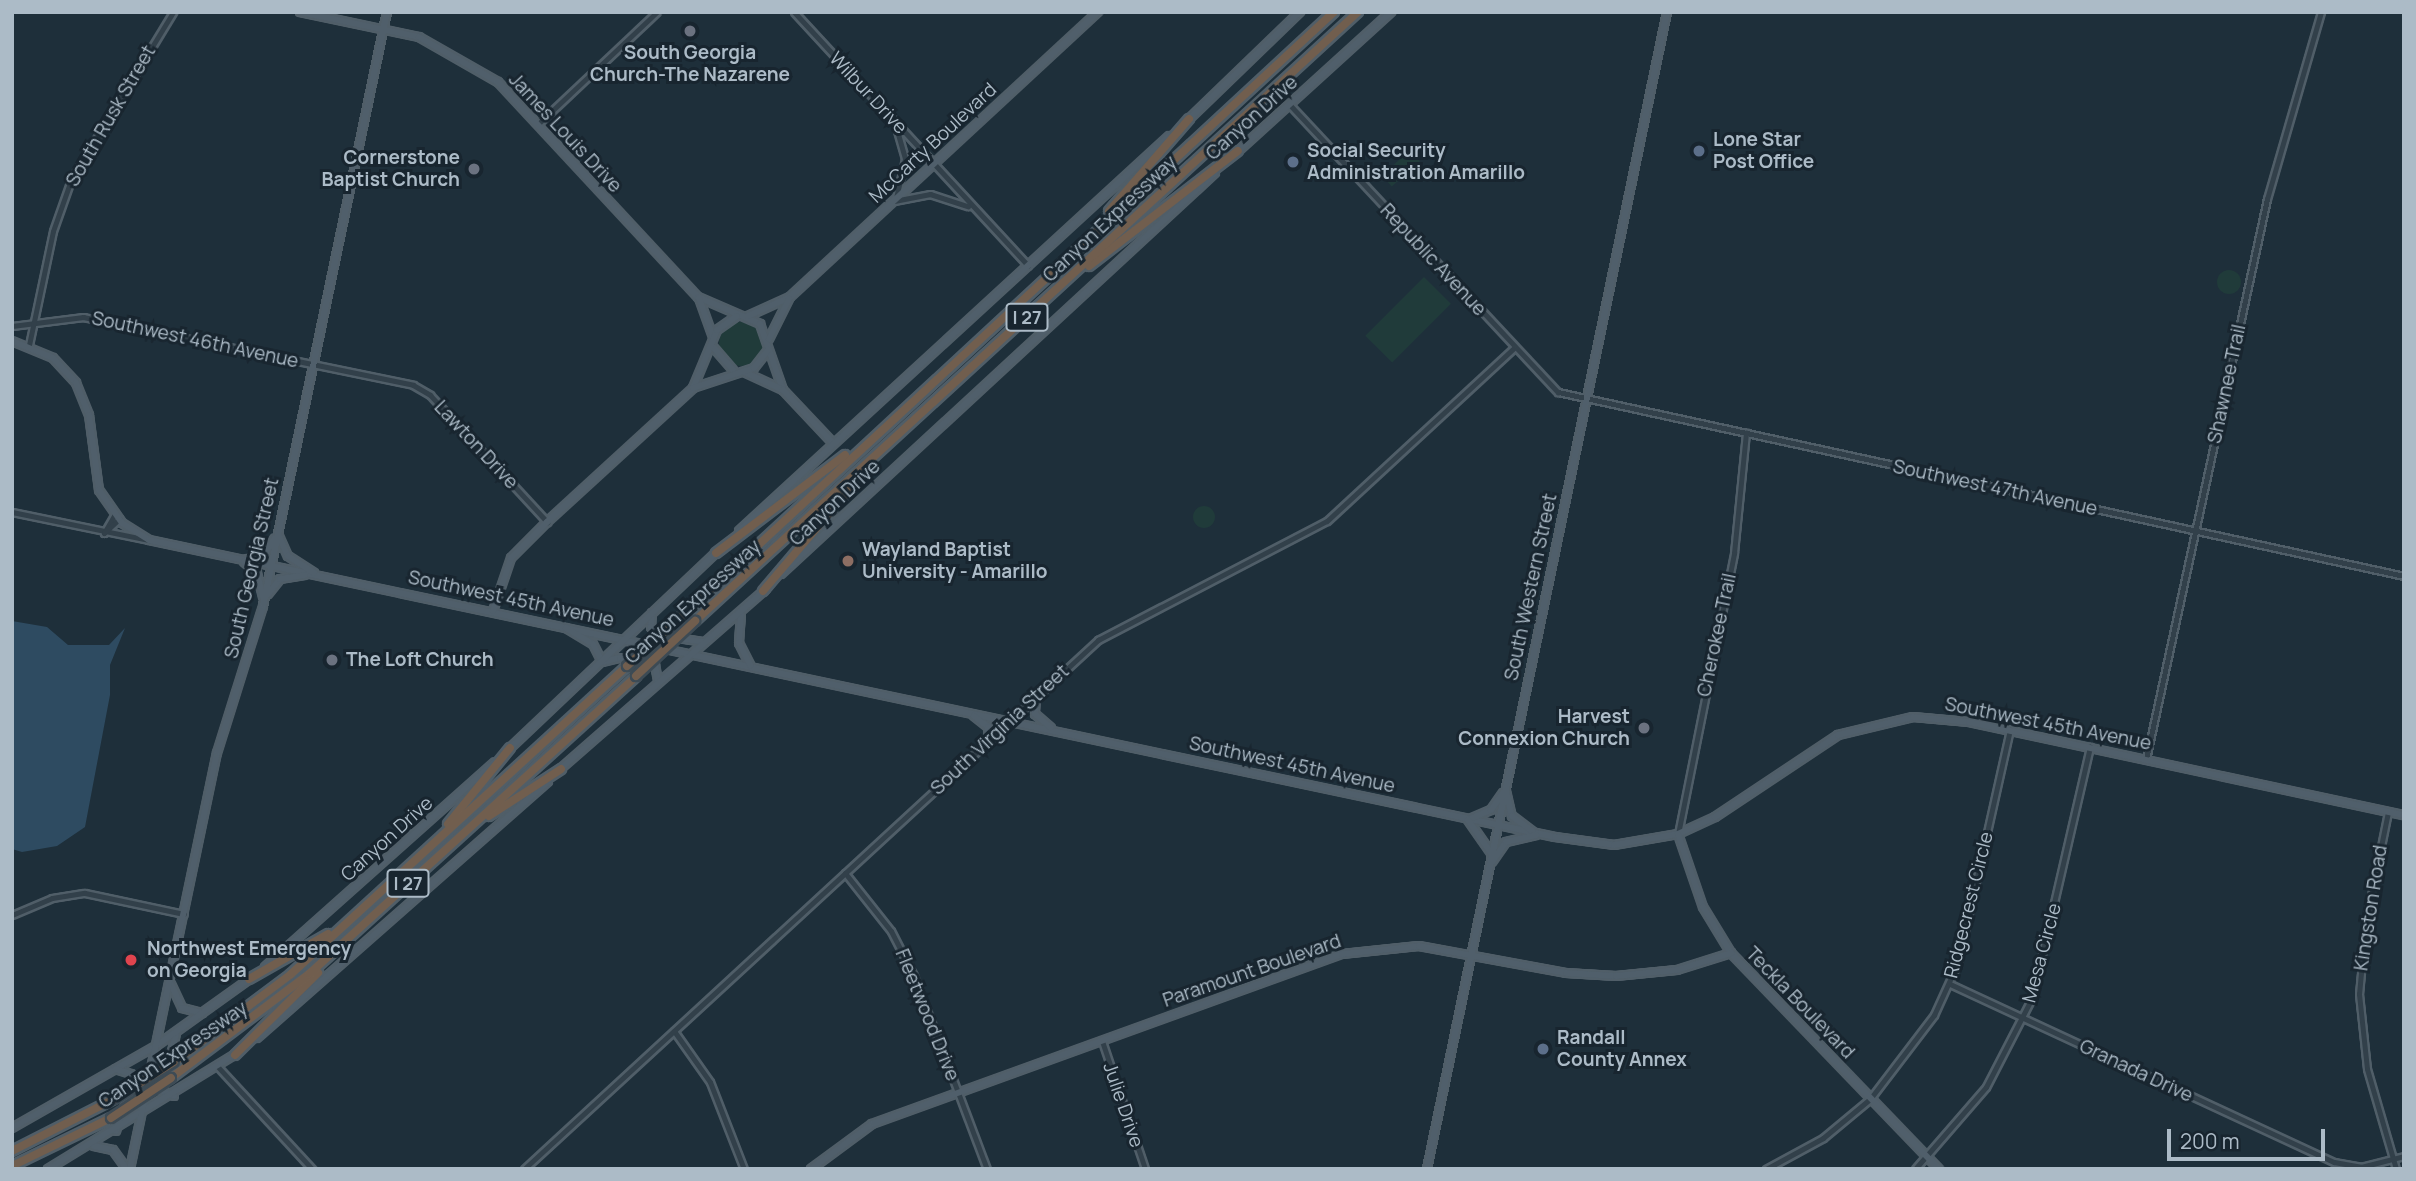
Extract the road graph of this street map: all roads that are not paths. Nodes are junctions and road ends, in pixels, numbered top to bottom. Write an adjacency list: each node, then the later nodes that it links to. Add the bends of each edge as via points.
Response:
1 (173, 12): 28 (street, South Rusk Street, via 71,180 53,231)
2 (300, 12): 13 (main road, James Louis Drive)
3 (387, 12): 13 (main road, South Georgia Street)
4 (657, 12): 17 (street)
5 (794, 12): 16 (street, Wilbur Drive)
6 (1098, 12): 19 (main road, McCarty Boulevard)
7 (1300, 12): 15 (main road, Canyon Drive)
8 (1334, 12): 22 (highway, Canyon Expressway / I 27)
9 (1358, 12): 26 (highway, Canyon Expressway / I 27)
10 (1391, 12): 14 (main road, Canyon Drive)
11 (1667, 12): 39 (main road, South Western Street)
12 (2322, 12): 49 (street, Shawnee Trail, via 2267,199)
13 (384, 29): 17 (main road, James Louis Drive, via 452,51 498,82); 35 (main road, South Georgia Street)
14 (1290, 105): 18 (main road, Canyon Drive); 34 (street, Republic Avenue)
15 (1189, 118): 22 (highway); 23 (main road, Canyon Drive)
16 (893, 121): 19 (street, Wilbur Drive); 20 (street, via 905,159)
17 (538, 124): 24 (main road, James Louis Drive)
18 (1238, 151): 26 (highway); 58 (main road, Canyon Drive)
19 (933, 165): 20 (main road, McCarty Boulevard); 21 (street, Wilbur Drive)
20 (894, 201): 21 (street, via 941,195); 25 (main road, McCarty Boulevard)
21 (975, 210): 23 (street, Wilbur Drive)
22 (1096, 230): 40 (highway, Canyon Expressway / I 27)
23 (1028, 266): 42 (main road, Canyon Drive)
24 (698, 297): 27 (main road, James Louis Drive); 31 (main road, James Louis Drive)
25 (790, 297): 27 (main road, McCarty Boulevard); 32 (main road, McCarty Boulevard)
26 (1048, 297): 43 (highway, Canyon Expressway / I 27)
27 (744, 316): 31 (main road, McCarty Boulevard, via 726,320); 32 (main road, James Louis Drive, via 760,324)
28 (35, 320): 29 (street, Southwest 46th Avenue); 33 (street, South Rusk Street); 35 (street, Southwest 46th Avenue, via 83,317)
29 (12, 326)
30 (12, 341): 33 (main road)
31 (713, 343): 36 (main road, James Louis Drive, via 720,362); 37 (main road, McCarty Boulevard)
32 (769, 344): 36 (main road, McCarty Boulevard, via 758,365); 38 (main road, James Louis Drive)
33 (29, 345): 45 (main road, via 61,366 84,398 96,479)
34 (1514, 348): 39 (street, Republic Avenue, via 1552,388); 70 (street, South Virginia Street, via 1327,522 1274,554 1122,624)
35 (314, 364): 46 (street, Lawton Drive, via 407,384 430,395); 51 (main road, South Georgia Street)
36 (738, 371): 37 (main road, McCarty Boulevard); 38 (main road, James Louis Drive)
37 (693, 388): 46 (main road)
38 (783, 390): 42 (main road, James Louis Drive)
39 (1586, 400): 41 (street, Southwest 47th Avenue); 80 (main road, South Western Street)
40 (902, 410): 53 (highway); 88 (highway, Canyon Expressway / I 27, bridge)
41 (1746, 433): 49 (street, Southwest 47th Avenue); 86 (street, Cherokee Trail, via 1734,553)
42 (833, 443): 53 (main road, Canyon Drive)
43 (858, 474): 58 (highway); 87 (highway, Canyon Expressway / I 27, bridge)
44 (12, 512): 48 (street)
45 (117, 516): 47 (street); 50 (street); 52 (main road)
46 (547, 522): 60 (main road, via 511,558)
47 (106, 523): 48 (street); 50 (street)
48 (88, 529): 50 (street)
49 (2195, 531): 57 (street, Southwest 47th Avenue); 78 (street, Shawnee Trail)
50 (104, 533): 52 (street)
51 (278, 533): 54 (main road, via 263,557); 55 (main road, South Georgia Street); 56 (main road, via 288,556)
52 (149, 540): 54 (main road, Southwest 45th Avenue)
53 (716, 553): 61 (main road, Canyon Drive)
54 (239, 559): 55 (main road, Southwest 45th Avenue); 59 (main road, via 257,573)
55 (271, 566): 56 (main road, Southwest 45th Avenue); 59 (main road, South Georgia Street)
56 (316, 575): 59 (main road, via 280,579); 60 (main road, Southwest 45th Avenue)
57 (2404, 576)
58 (764, 591): 62 (main road, Canyon Drive)
59 (263, 606): 91 (main road, South Georgia Street, via 217,754)
60 (494, 611): 63 (main road, Southwest 45th Avenue)
61 (653, 611): 64 (main road, Canyon Drive); 65 (main road, via 651,627 658,635)
62 (741, 612): 65 (main road, Canyon Drive); 68 (main road, via 738,643)
63 (561, 625): 64 (main road, Southwest 45th Avenue); 67 (main road, via 593,644)
64 (625, 638): 66 (main road, Southwest 45th Avenue); 67 (main road, Canyon Drive)
65 (707, 642): 66 (main road, Canyon Drive)
66 (690, 653): 68 (main road, Southwest 45th Avenue); 69 (main road, Canyon Drive)
67 (602, 662): 69 (main road, via 620,658 655,666); 77 (main road, Canyon Drive)
68 (752, 666): 71 (main road, Southwest 45th Avenue)
69 (658, 681): 79 (main road, Canyon Drive)
70 (1036, 698): 72 (street, South Virginia Street); 74 (main road, via 1038,719)
71 (970, 713): 72 (main road, Southwest 45th Avenue); 75 (main road, via 988,727)
72 (1010, 722): 74 (main road, Southwest 45th Avenue); 75 (street, South Virginia Street)
73 (2010, 730): 76 (main road, Southwest 45th Avenue); 86 (main road, Southwest 45th Avenue, via 1929,717 1858,727 1816,746 1716,817); 99 (street, Ridgecrest Circle)
74 (1055, 732): 83 (main road, Southwest 45th Avenue)
75 (988, 741): 90 (street, South Virginia Street)
76 (2090, 747): 78 (main road, Southwest 45th Avenue); 101 (street, Mesa Circle, via 2039,977)
77 (510, 748): 88 (highway); 97 (main road, Canyon Drive)
78 (2146, 759): 81 (main road, Southwest 45th Avenue)
79 (561, 769): 87 (highway); 106 (main road, Canyon Drive, via 313,995)
80 (1505, 790): 83 (main road, via 1492,810); 84 (main road, South Western Street); 85 (main road, via 1512,816)
81 (2388, 812): 82 (main road, Southwest 45th Avenue); 119 (street, Kingston Road, via 2364,931 2359,994 2367,1069)
82 (2404, 815)
83 (1466, 819): 84 (main road, Southwest 45th Avenue); 89 (main road, via 1486,839)
84 (1498, 825): 85 (main road, Southwest 45th Avenue); 89 (main road, South Western Street)
85 (1538, 834): 86 (main road, Southwest 45th Avenue, via 1614,845); 89 (main road, via 1506,842)
86 (1678, 834): 95 (main road, Teckla Boulevard, via 1703,907)
87 (445, 850): 94 (highway, Canyon Expressway / I 27)
88 (425, 851): 93 (highway, Canyon Expressway / I 27)
89 (1491, 862): 96 (main road, South Western Street)
90 (845, 873): 103 (street, South Virginia Street); 109 (street, Fleetwood Drive, via 891,931 914,975)
91 (184, 914): 92 (street, via 85,893 52,898); 98 (main road, South Georgia Street)
92 (12, 915)
93 (345, 923): 97 (highway); 116 (highway, Canyon Expressway / I 27, bridge, via 174,1062)
94 (345, 941): 106 (highway); 120 (highway, Canyon Expressway / I 27, bridge, via 263,1013 171,1079 111,1118)
95 (1731, 953): 96 (main road, Paramount Boulevard, via 1677,970 1616,976); 111 (main road, Teckla Boulevard)
96 (1472, 954): 104 (main road, Paramount Boulevard, via 1395,946 1342,954); 129 (main road, South Western Street)
97 (249, 979): 100 (main road, Canyon Drive)
98 (170, 980): 100 (main road, via 182,1008); 105 (main road, South Georgia Street)
99 (1950, 984): 101 (street, Granada Drive); 111 (street, Ridgecrest Circle, via 1910,1053)
100 (204, 1012): 102 (main road, Canyon Drive)
101 (2023, 1018): 118 (street, Mesa Circle, via 1969,1110); 119 (street, Granada Drive, via 2334,1162 2361,1167)
102 (179, 1030): 105 (main road, Canyon Drive); 110 (main road, via 164,1073 163,1091)
103 (674, 1031): 124 (street, South Virginia Street); 125 (street, via 710,1082)
104 (1102, 1041): 109 (main road, Paramount Boulevard); 128 (street, Julie Drive)
105 (156, 1046): 108 (main road, Canyon Drive); 112 (main road, South Georgia Street)
106 (235, 1055): 107 (main road, Canyon Drive)
107 (218, 1067): 110 (main road, Canyon Drive); 123 (street)
108 (115, 1069): 113 (main road, Canyon Drive); 114 (main road, via 128,1072 132,1084)
109 (959, 1093): 126 (main road, Paramount Boulevard, via 858,1131); 127 (street, Fleetwood Drive)
110 (174, 1096): 112 (main road, Canyon Drive)
111 (1870, 1099): 118 (main road, Teckla Boulevard); 130 (street, Ridgecrest Circle, via 1823,1138)
112 (141, 1117): 114 (main road, Canyon Drive); 122 (main road, South Georgia Street)
113 (12, 1128)
114 (115, 1133): 115 (main road, Canyon Drive)
115 (92, 1146): 121 (main road, Canyon Drive); 122 (main road, via 113,1150)
116 (12, 1151)
117 (2404, 1156): 119 (street, Granada Drive)
118 (1927, 1157): 131 (street, Mesa Circle); 132 (main road, Teckla Boulevard)
119 (2393, 1160): 133 (street, Kingston Road)
120 (12, 1166)
121 (48, 1169)
122 (129, 1169)
123 (312, 1169)
124 (524, 1169)
125 (744, 1169)
126 (811, 1169)
127 (987, 1169)
128 (1145, 1169)
129 (1427, 1169)
130 (1766, 1169)
131 (1915, 1169)
132 (1939, 1169)
133 (2396, 1169)

